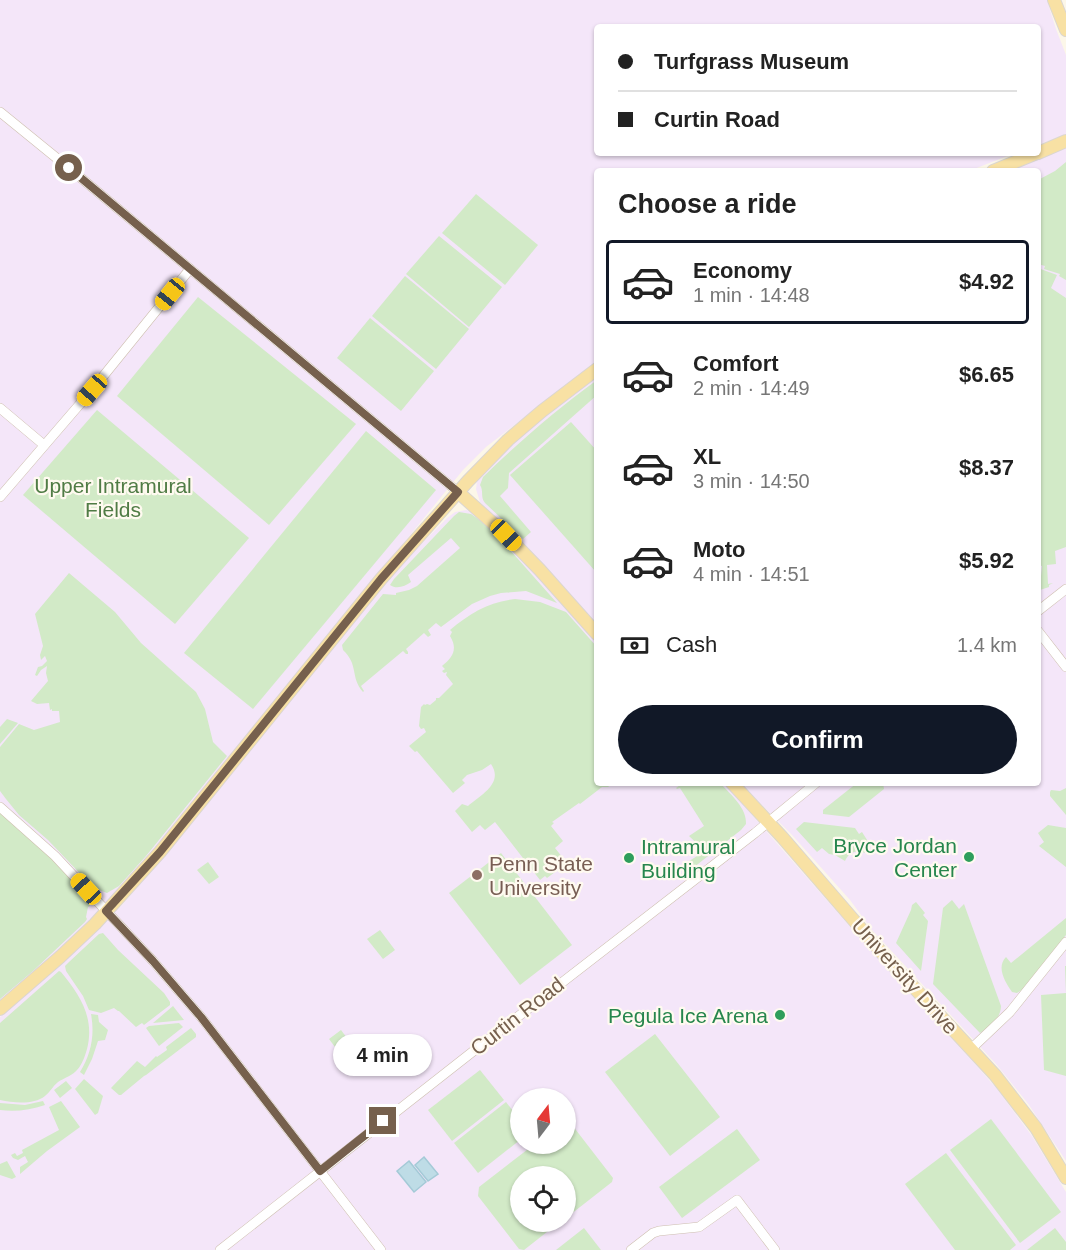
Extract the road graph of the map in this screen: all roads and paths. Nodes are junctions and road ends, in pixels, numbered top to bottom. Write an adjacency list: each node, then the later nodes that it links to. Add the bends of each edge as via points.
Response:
1 (1054, 0): 2 (main road)
2 (1066, 30)
3 (0, 112): 8 (street)
4 (1066, 141): 5 (main road)
5 (1041, 151)
6 (1030, 156): 7 (main road)
7 (1000, 168)
8 (190, 269): 11 (street); 12 (street)
9 (594, 371): 12 (main road, via 508,440)
10 (0, 408): 11 (street)
11 (44, 445): 13 (street)
12 (458, 492): 16 (main road, via 506,535); 23 (main road, via 381,579 160,852)
13 (0, 497)
14 (1066, 590): 15 (street)
15 (1041, 609)
16 (594, 631)
17 (1041, 635): 18 (street)
18 (1066, 667)
19 (735, 786): 22 (main road, University Drive)
20 (812, 786): 22 (street, Curtin Road)
21 (0, 807): 23 (street, via 55,856)
22 (768, 822): 26 (main road, University Drive); 27 (street, Curtin Road)
23 (106, 911): 25 (main road); 27 (street, via 201,1017)
24 (1066, 942): 26 (street, via 1010,1012)
25 (0, 1009)
26 (971, 1049): 28 (main road, University Drive, via 1013,1098)
27 (320, 1171): 29 (street, Curtin Road); 30 (street)
28 (1066, 1178)
29 (220, 1250)
30 (381, 1250)
31 (631, 1250): 32 (street, via 653,1233 699,1227 737,1200)
32 (775, 1250)

